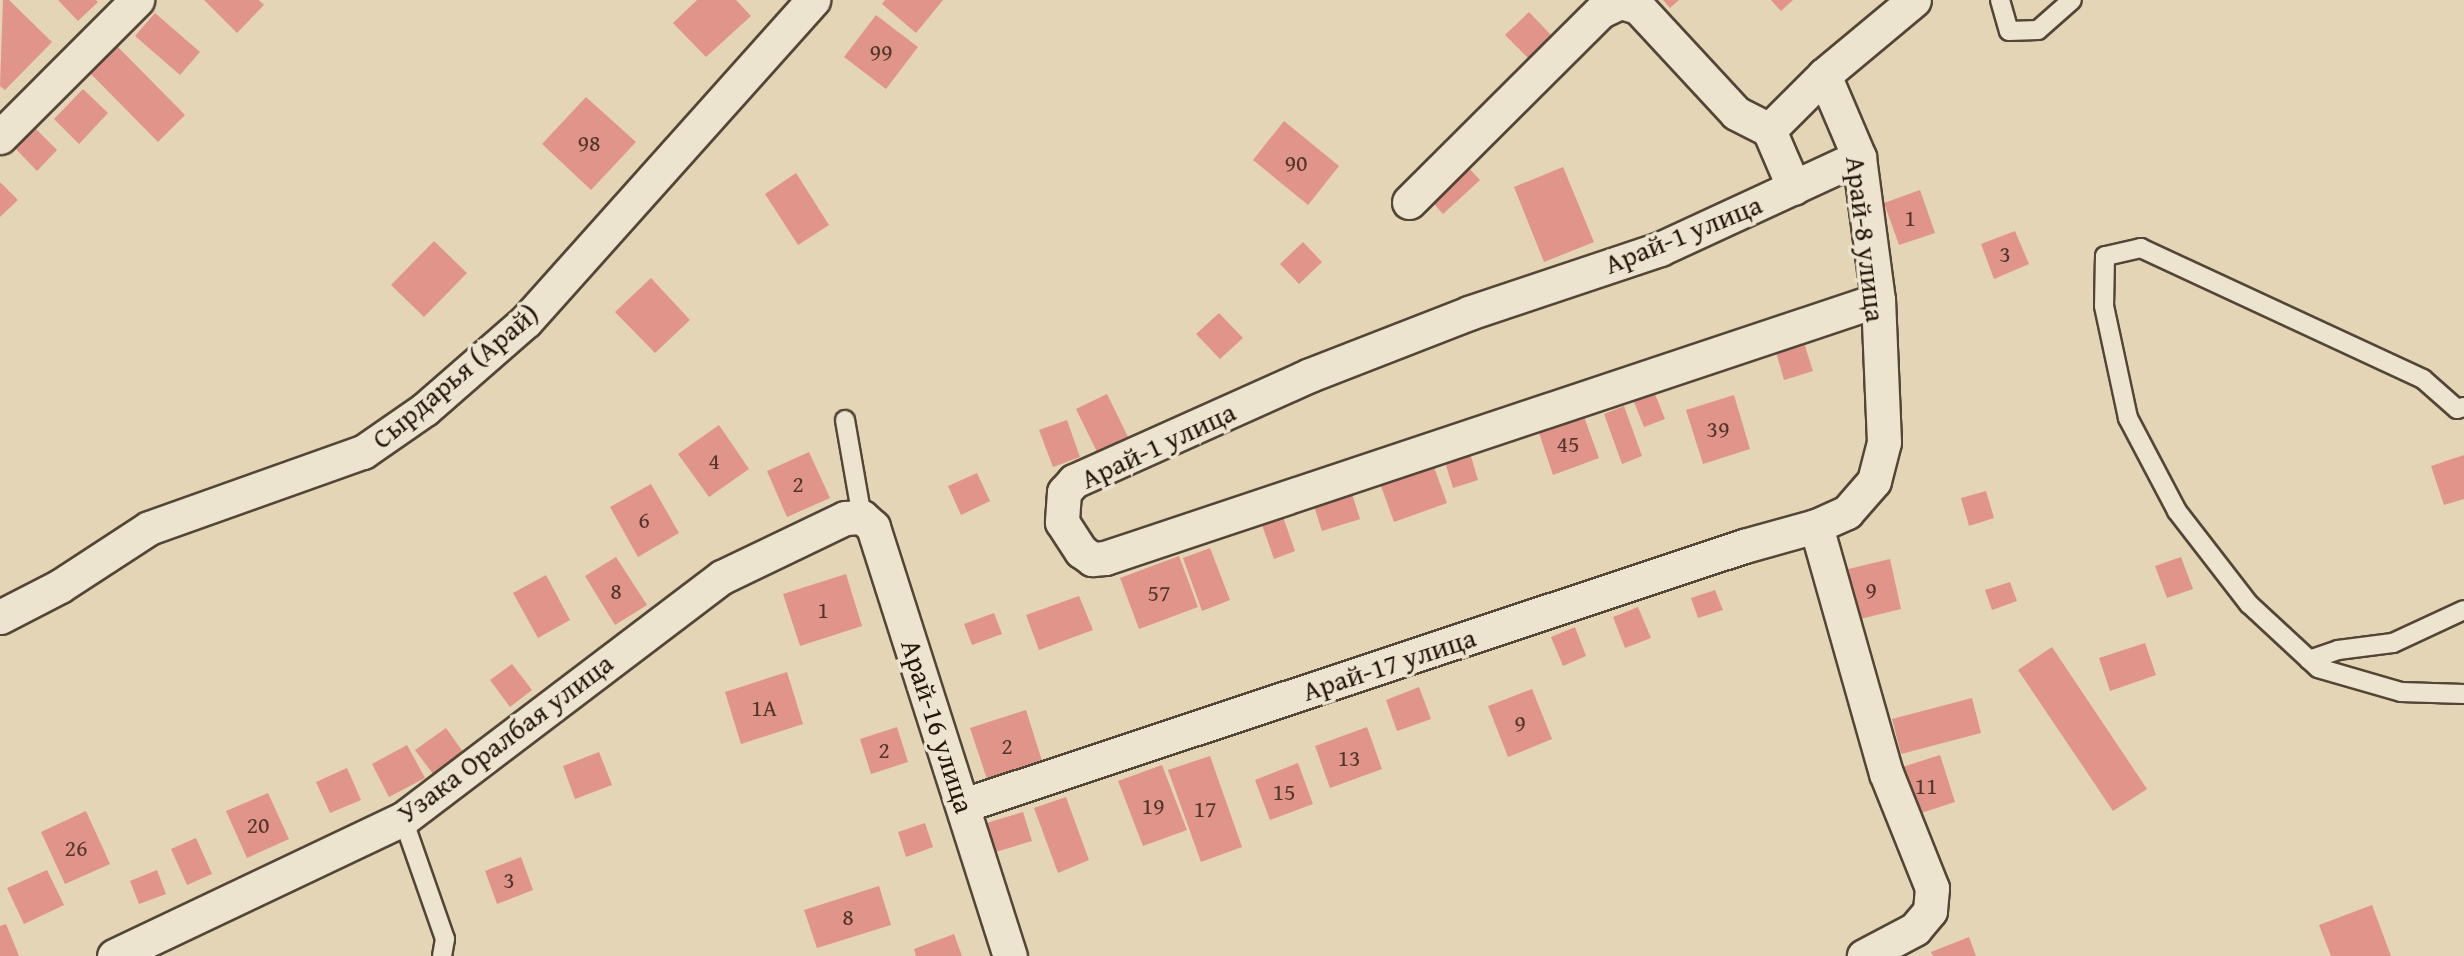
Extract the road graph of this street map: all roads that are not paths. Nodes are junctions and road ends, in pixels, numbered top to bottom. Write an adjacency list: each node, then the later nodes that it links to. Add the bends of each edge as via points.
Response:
1 (137, 0): 8 (street)
2 (813, 0): 18 (street, Сырдарья (Арай), via 526,321 425,409 363,452 149,528 60,586)
3 (1914, 0): 6 (street)
4 (2000, 0): 5 (lane, via 2008,30 2038,30)
5 (2072, 0)
6 (1824, 75): 7 (street); 9 (street, Арай-8 улица)
7 (1769, 130): 10 (street); 11 (street, via 1736,113 1638,7 1620,2 1601,11)
8 (0, 137)
9 (1860, 157): 10 (street, Арай-1 улица); 12 (street, Арай-8 улица)
10 (1794, 188): 12 (street, Арай-1 улица, via 1660,248 1469,313 1310,375 1074,481 1064,492 1062,522 1081,551 1092,559 1105,558)
11 (1409, 202)
12 (1878, 300): 16 (street, Арай-8 улица, via 1884,442 1874,481 1847,512)
13 (2464, 407): 19 (lane, via 2456,409 2423,379 2141,248 2105,256 2104,306 2128,418 2177,511 2249,604)
14 (845, 421): 15 (lane)
15 (853, 518): 21 (street, Арай-16 улица, via 873,527); 22 (street, Узака Оралбая улица, via 722,577)
16 (1816, 526): 21 (street, Арай-17 улица); 26 (street, via 1886,773 1932,888 1930,911 1915,929)
17 (2464, 610): 19 (lane, via 2393,643 2338,650)
18 (0, 617)
19 (2309, 660): 20 (lane, via 2318,668 2401,692)
20 (2464, 694)
21 (964, 805): 25 (street, Арай-16 улица)
22 (403, 819): 23 (street, Узака Оралбая улица); 24 (lane, via 445,939)
23 (114, 956)
24 (442, 956)
25 (1010, 956)
26 (1864, 956)

